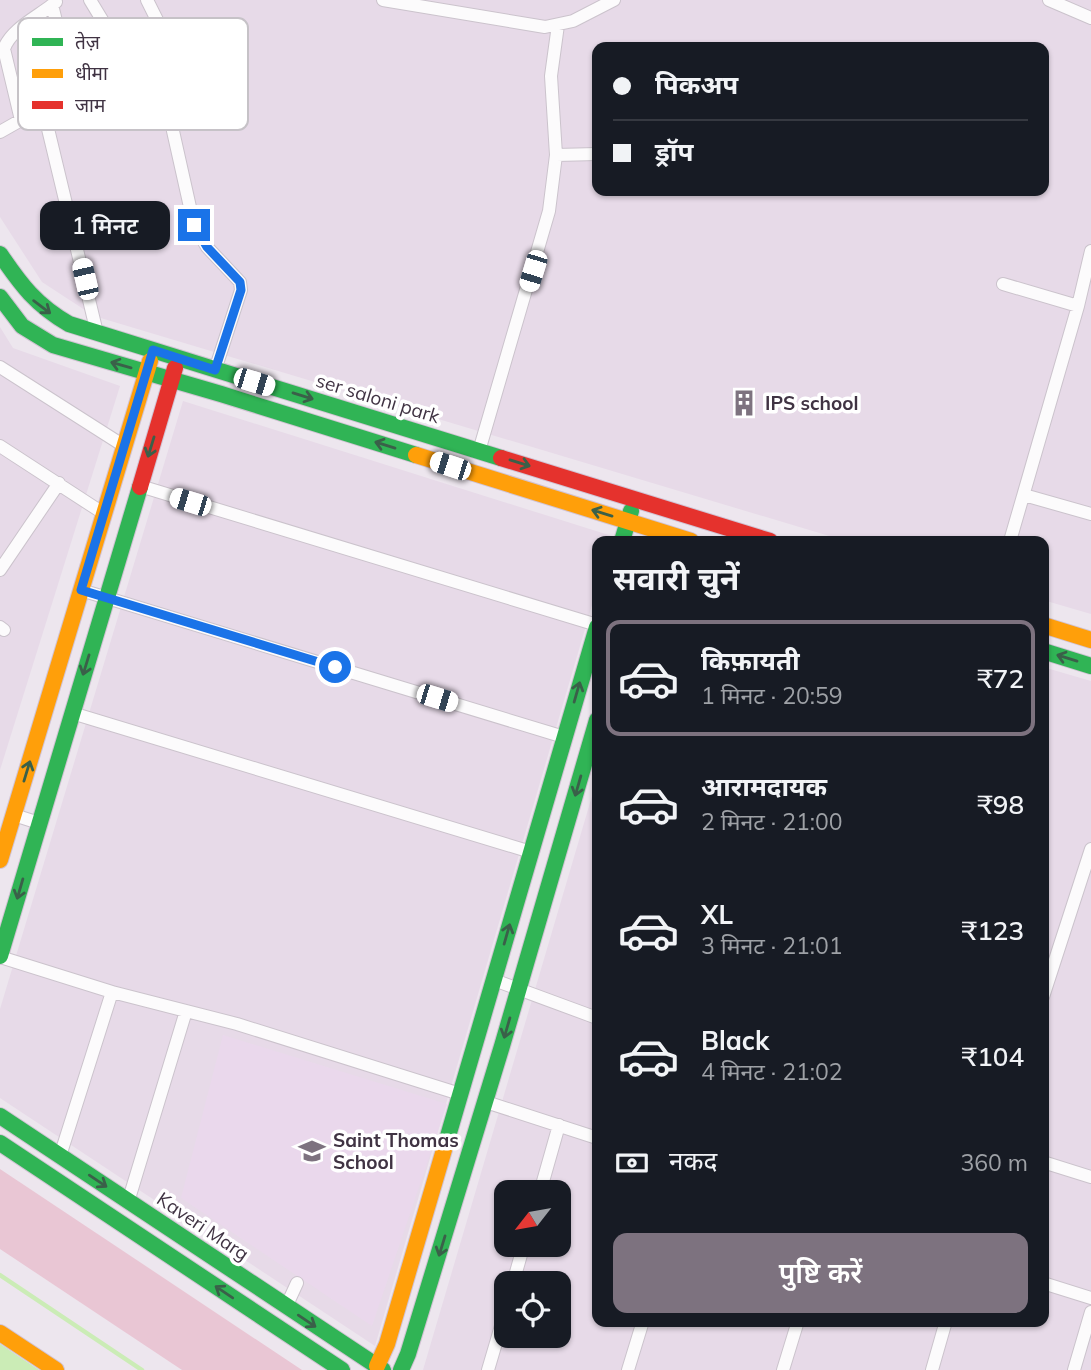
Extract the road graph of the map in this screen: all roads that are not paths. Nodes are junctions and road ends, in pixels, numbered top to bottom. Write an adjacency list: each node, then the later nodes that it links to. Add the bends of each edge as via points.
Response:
1 (90, 0): 8 (street)
2 (146, 0): 9 (street)
3 (383, 0): 11 (street, via 533,25)
4 (1049, 0): 10 (street)
5 (55, 2): 7 (street)
6 (606, 2): 11 (street)
7 (34, 18)
8 (101, 18)
9 (156, 18)
10 (1091, 18)
11 (558, 25): 19 (street, via 551,76)
12 (18, 30): 13 (street, via 4,49)
13 (18, 108)
14 (18, 123): 17 (street)
15 (48, 130): 25 (street)
16 (173, 130): 29 (street, via 194,225 207,247 240,282)
17 (0, 132)
18 (592, 154): 19 (street)
19 (556, 155): 34 (street, via 539,249)
20 (1091, 251): 24 (street)
21 (0, 254): 25 (street, ser saloni park, one-way to 25, via 29,298 69,324)
22 (1003, 284): 24 (street)
23 (0, 298): 30 (street, one-way to 23, via 44,341 28,332)
24 (1078, 306): 37 (street)
25 (97, 333): 26 (street, ser saloni park)
26 (153, 350): 27 (street, ser saloni park); 30 (street)
27 (178, 358): 29 (street, ser saloni park); 31 (street)
28 (0, 367): 33 (street)
29 (215, 370): 34 (street, ser saloni park, one-way to 34)
30 (147, 372): 31 (street); 33 (street)
31 (171, 380): 36 (street, one-way to 36); 42 (street, one-way to 31)
32 (0, 446): 35 (street)
33 (124, 446): 40 (street)
34 (479, 451): 38 (street, ser saloni park, one-way to 38)
35 (59, 483): 40 (street); 47 (street)
36 (139, 486): 49 (street); 50 (street)
37 (1024, 495): 41 (street); 46 (street)
38 (634, 499): 39 (street, ser saloni park); 42 (street)
39 (659, 506): 43 (street); 45 (street, ser saloni park)
40 (103, 513): 48 (street)
41 (1091, 514)
42 (628, 521): 43 (street); 44 (street)
43 (651, 535)
44 (624, 536)
45 (755, 536)
46 (1012, 536)
47 (0, 570)
48 (81, 590): 49 (street); 59 (street, one-way to 48)
49 (106, 598): 56 (street, one-way to 56); 57 (street)
50 (592, 624)
51 (1049, 627): 52 (street)
52 (1091, 640)
53 (592, 643): 57 (street, one-way to 53)
54 (1049, 653): 55 (street, one-way to 54)
55 (1091, 666)
56 (72, 713): 60 (street); 62 (street)
57 (564, 737): 62 (street)
58 (592, 737): 67 (street, one-way to 67)
59 (14, 815): 60 (street); 63 (street)
60 (39, 823): 64 (street, one-way to 64)
61 (1091, 849): 65 (street)
62 (531, 852): 66 (street, one-way to 62)
63 (0, 860)
64 (0, 957): 68 (street)
65 (1049, 978)
66 (494, 981): 67 (street); 71 (street)
67 (518, 990): 70 (street); 72 (street, one-way to 72)
68 (112, 992): 69 (street); 77 (street)
69 (187, 1011): 71 (street); 81 (street)
70 (592, 1016)
71 (460, 1094): 92 (street)
72 (486, 1101): 74 (street); 95 (street, one-way to 95)
73 (0, 1116): 77 (street, Kaveri Marg)
74 (559, 1125): 75 (street); 80 (street)
75 (592, 1136)
76 (0, 1143): 94 (street, one-way to 76)
77 (60, 1156): 81 (street, Kaveri Marg, one-way to 81)
78 (1049, 1164): 79 (street)
79 (1091, 1177)
80 (543, 1180)
81 (128, 1202): 85 (street, Kaveri Marg)
82 (297, 1283): 85 (street)
83 (1049, 1285): 84 (street)
84 (1091, 1298)
85 (286, 1307): 92 (street, Kaveri Marg, one-way to 92)
86 (1091, 1312): 100 (street)
87 (641, 1327): 97 (street)
88 (796, 1327): 98 (street)
89 (944, 1327): 99 (street)
90 (0, 1333): 93 (street)
91 (494, 1348): 96 (street)
92 (380, 1368)
93 (56, 1370)
94 (342, 1370)
95 (401, 1370)
96 (488, 1370)
97 (628, 1370)
98 (783, 1370)
99 (932, 1370)
100 (1074, 1370)

